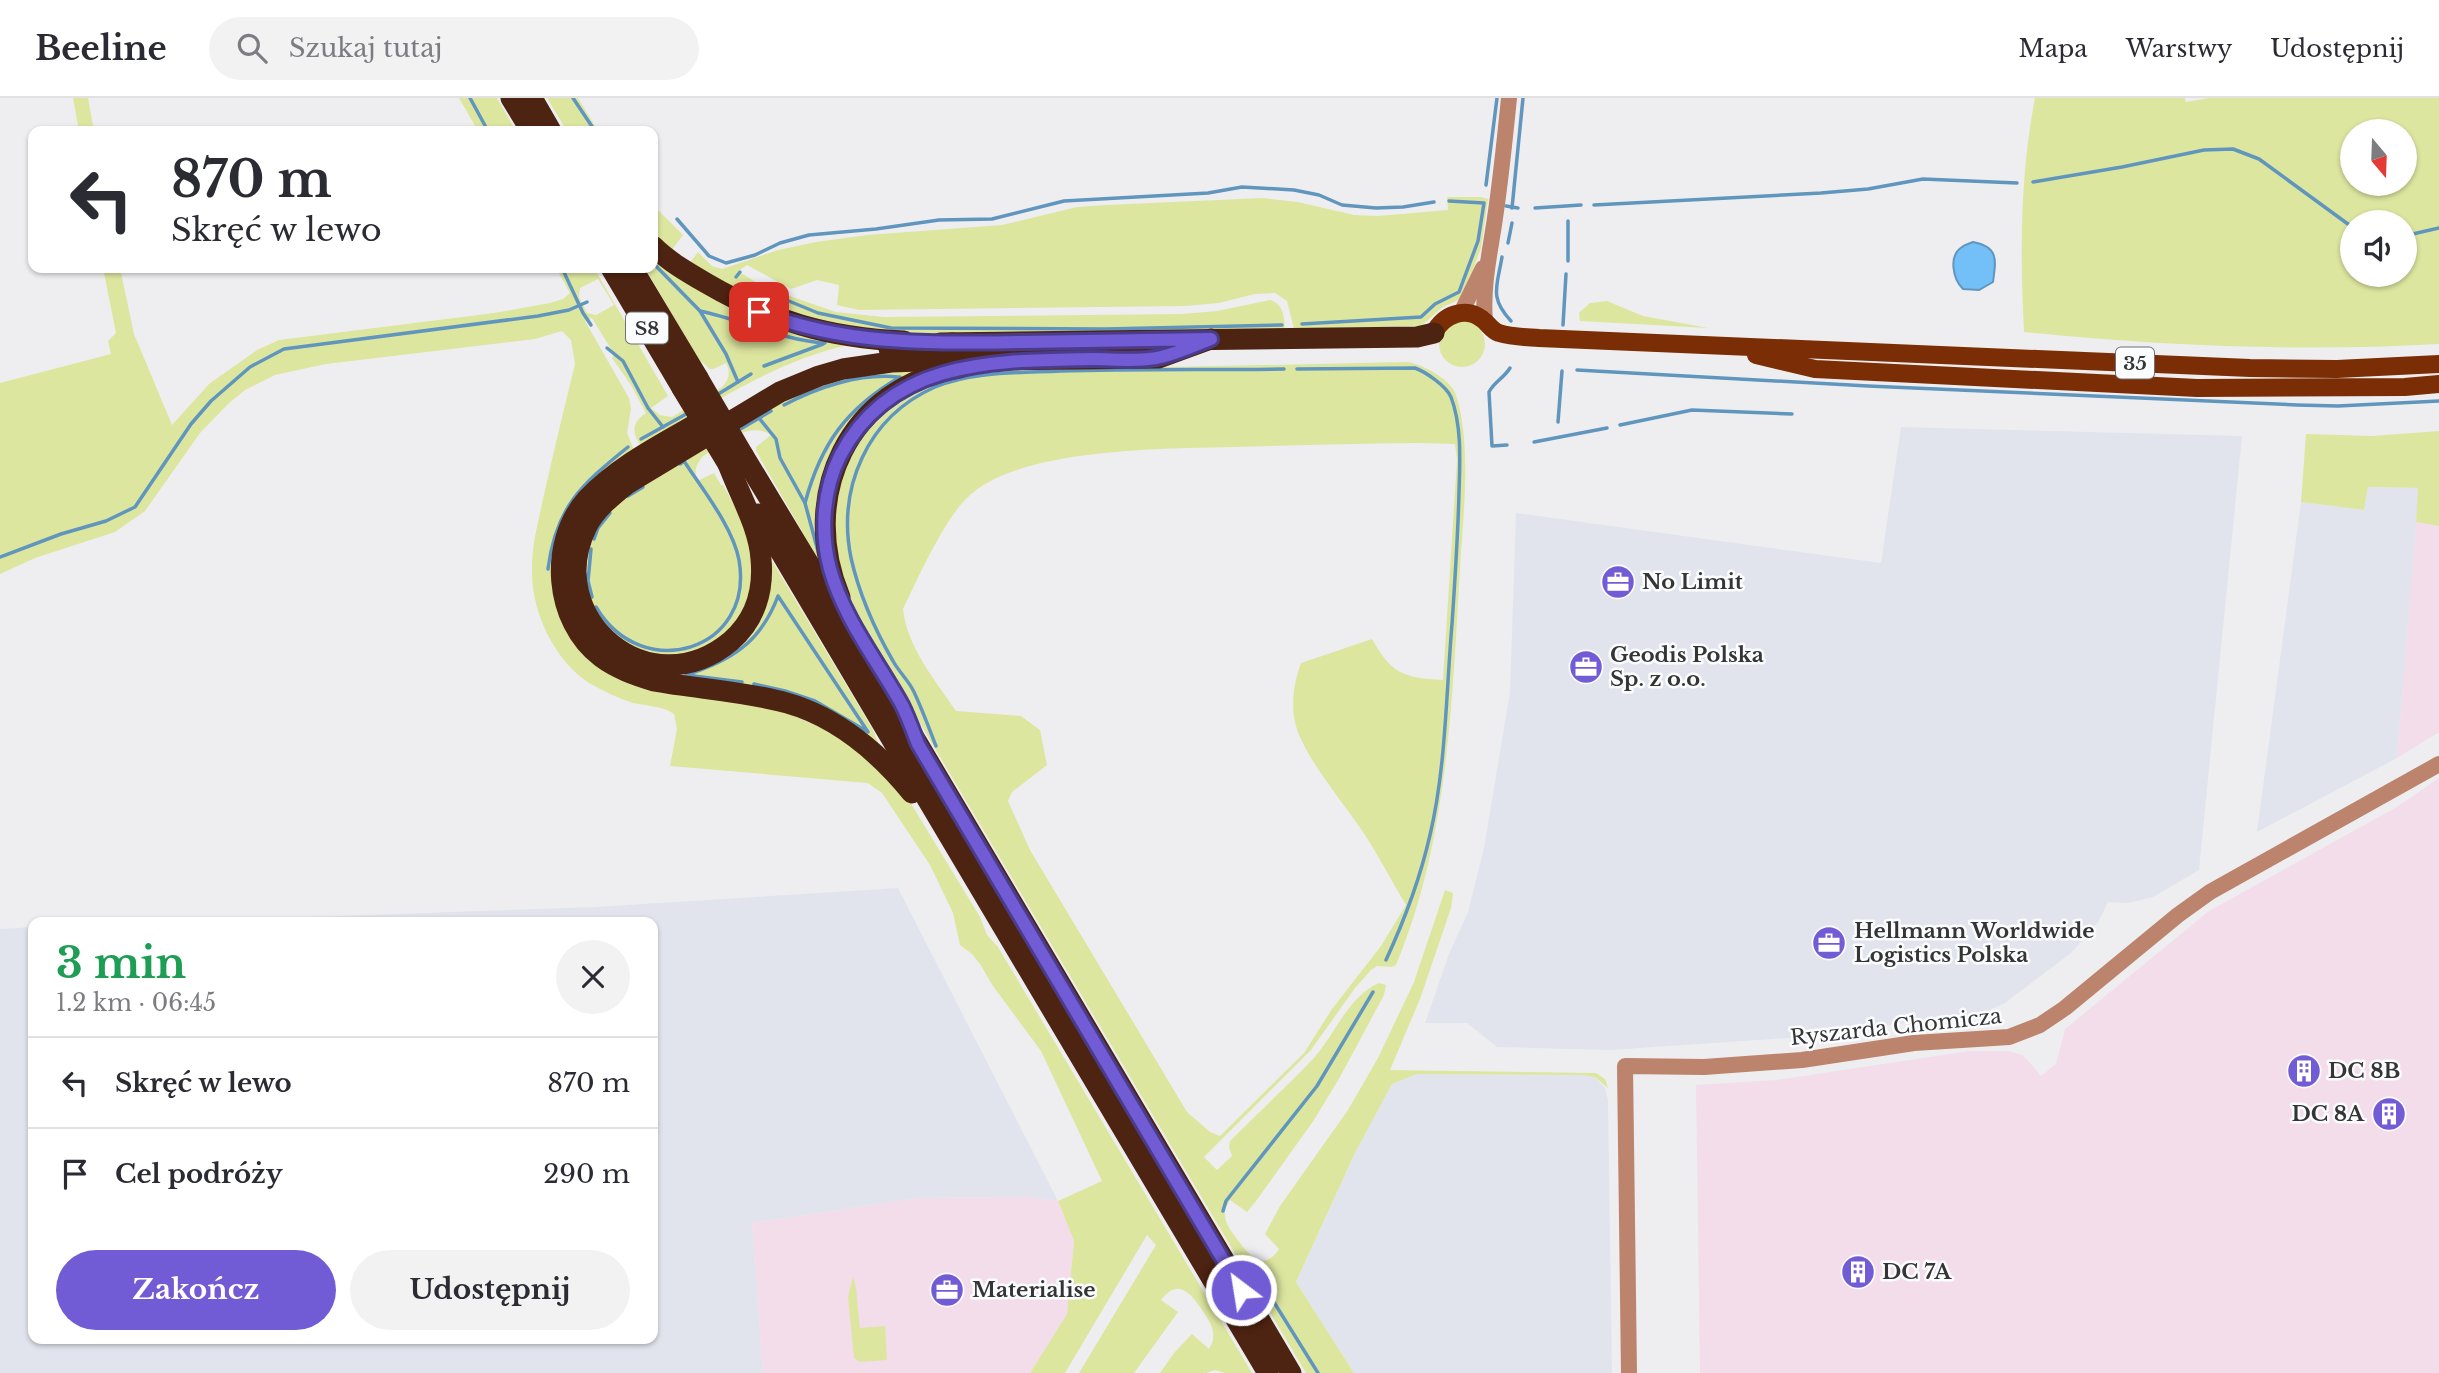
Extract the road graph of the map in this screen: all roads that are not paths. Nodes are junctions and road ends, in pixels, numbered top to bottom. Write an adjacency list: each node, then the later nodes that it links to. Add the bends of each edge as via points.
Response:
1 (511, 98): 4 (highway)
2 (532, 98): 5 (highway)
3 (1509, 98): 7 (street)
4 (541, 126)
5 (543, 126)
6 (658, 251): 14 (highway, via 735,300 797,326 870,339)
7 (1487, 260): 10 (street); 11 (street)
8 (614, 273): 18 (highway, S8)
9 (635, 273): 18 (highway, S8)
10 (1461, 313): 11 (main road, 35); 12 (main road, via 1445,319)
11 (1485, 321): 15 (main road, 35, via 1491,329 1512,336)
12 (1434, 333): 13 (highway, via 1417,337)
13 (1211, 339): 14 (highway); 16 (highway, via 1159,358)
14 (953, 343): 23 (highway, via 854,352 809,364 765,384 599,488 571,526 561,568 571,616 600,656 654,681 788,703 827,720 885,763)
15 (1711, 345): 17 (main road, 35, via 2250,369); 19 (main road, 35, via 1815,369 2197,388)
16 (1016, 361): 20 (highway, via 891,362 819,376 756,405 627,484 588,524 576,572 586,614 600,635 621,652 653,663 691,662 721,648 750,619 760,593 761,555); 21 (highway, via 952,370 905,387 859,426 831,481 825,545 836,588)
17 (2439, 364)
18 (690, 383): 20 (highway, S8, bridge)
19 (2439, 384)
20 (736, 460): 21 (highway, S8); 23 (highway, S8)
21 (918, 744): 25 (highway, S8)
22 (2439, 764): 26 (street, Ryszarda Chomicza, via 2210,892 2064,1008 2040,1025 2009,1037 1914,1043 1802,1060 1704,1067 1625,1066)
23 (949, 838): 24 (highway, S8)
24 (1268, 1373)
25 (1291, 1373)
26 (1629, 1373)

